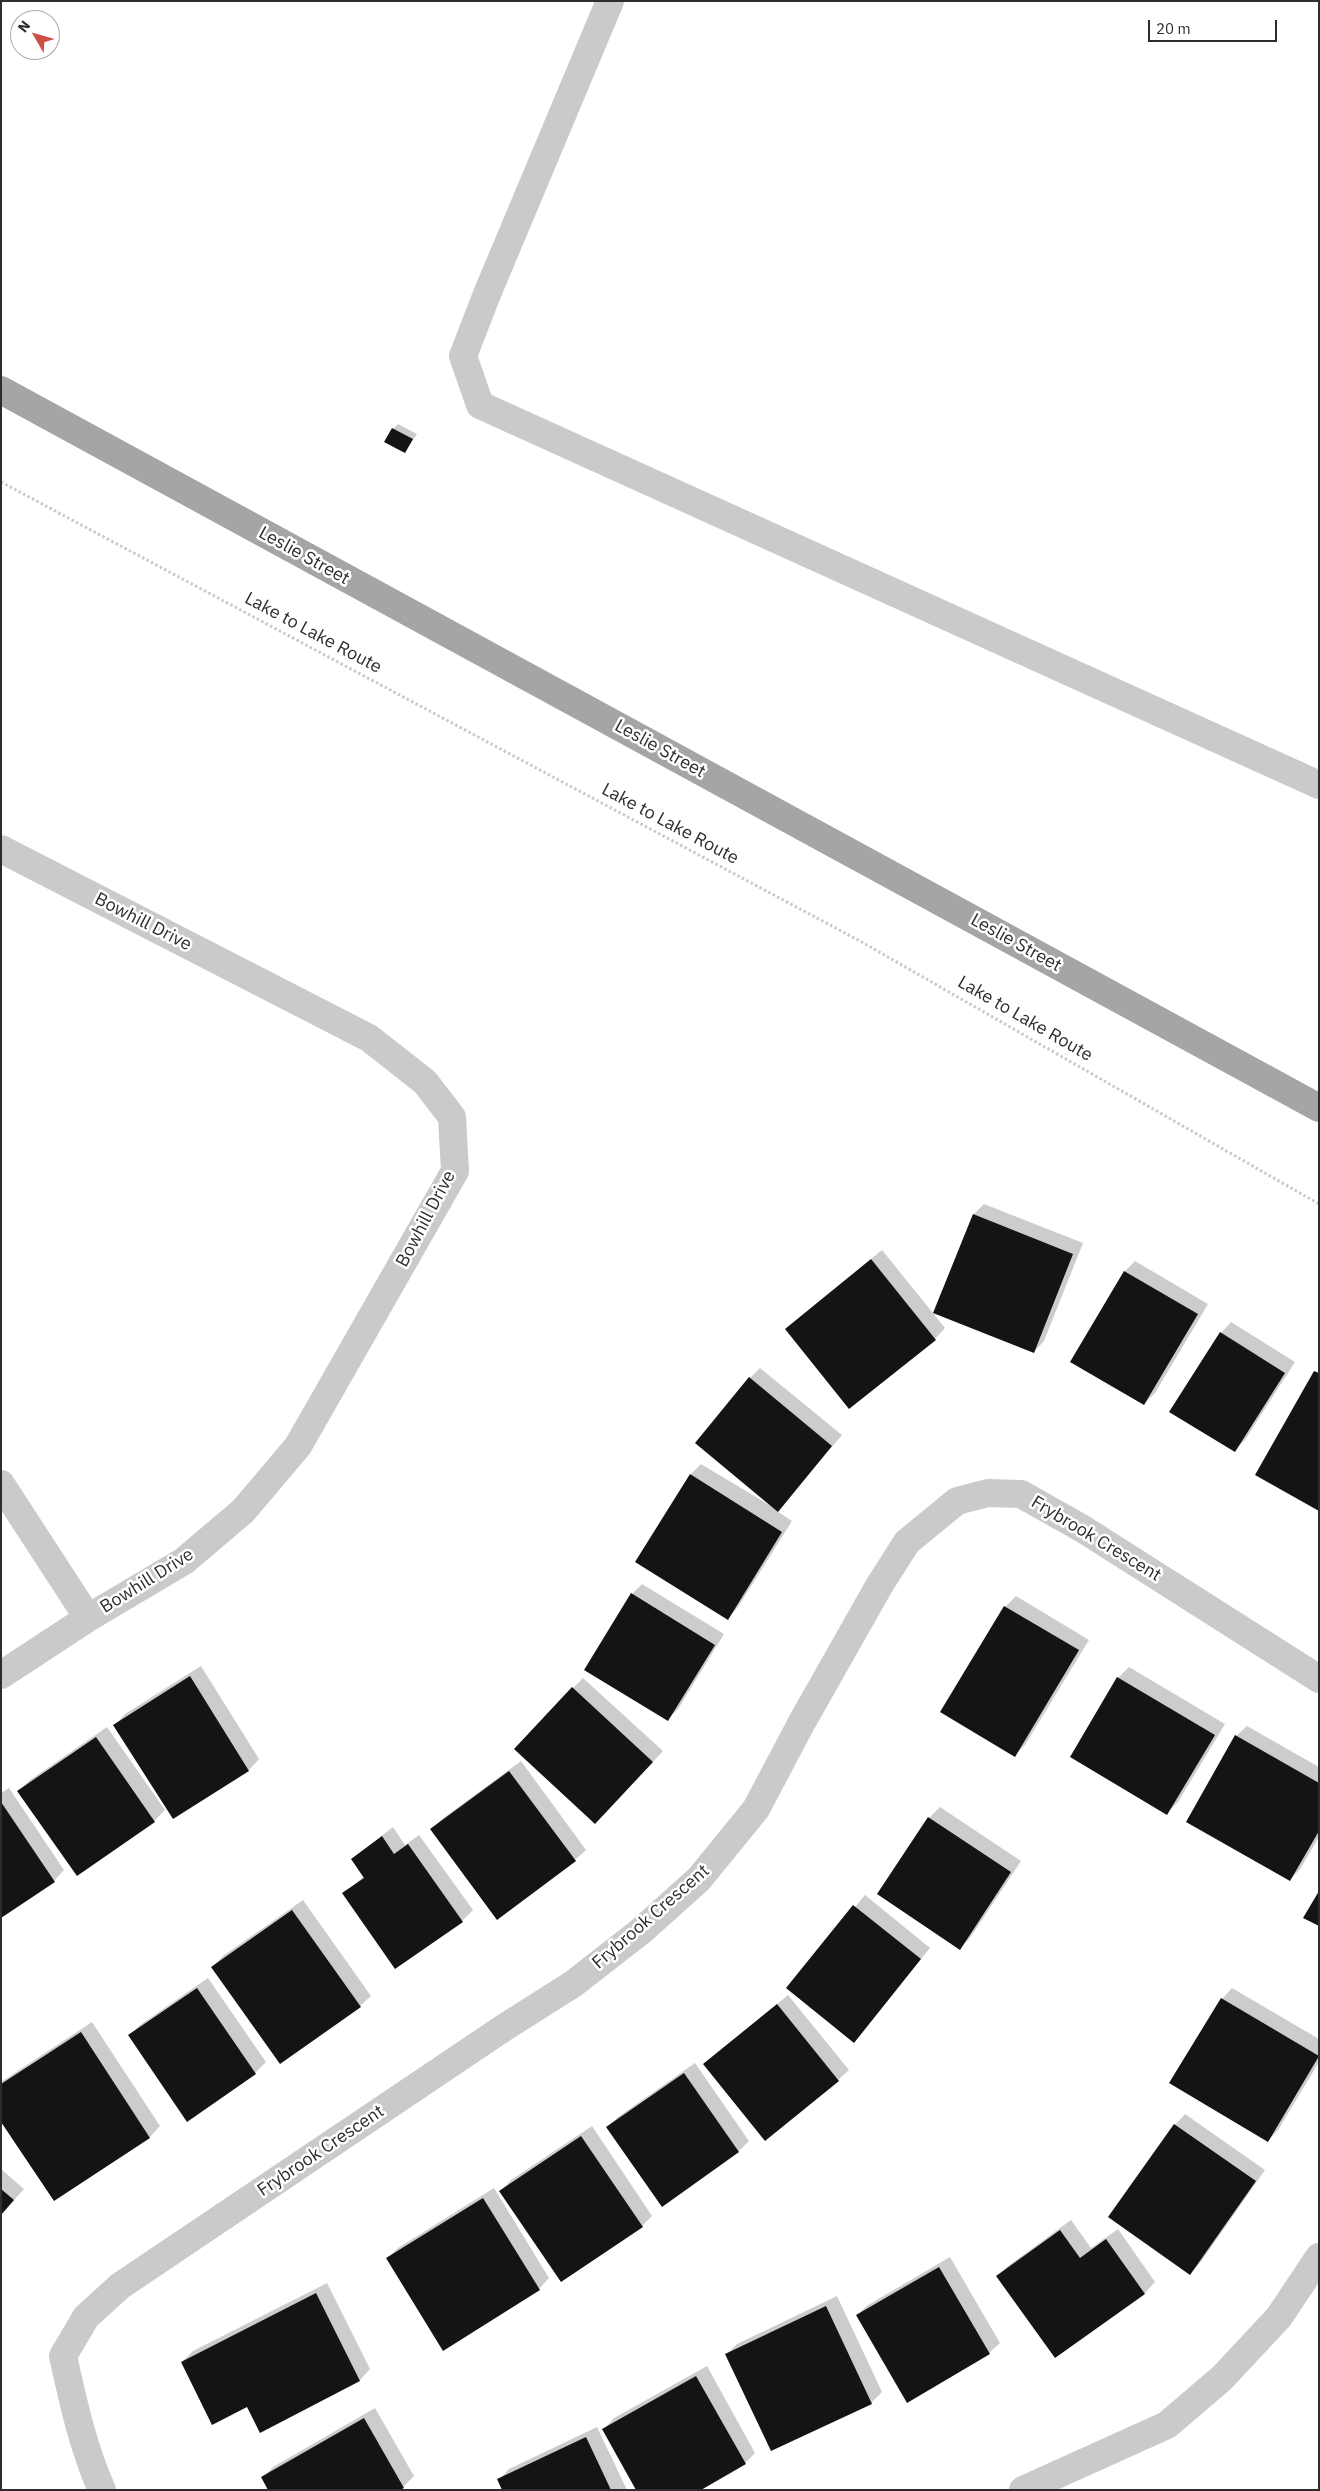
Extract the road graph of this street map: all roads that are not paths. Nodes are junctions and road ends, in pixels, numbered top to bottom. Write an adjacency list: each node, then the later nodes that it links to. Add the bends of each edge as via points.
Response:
1 (610, 1): 3 (street, via 486,294 464,356 480,405)
2 (1, 390): 5 (main road, Leslie Street)
3 (1319, 785)
4 (1, 849): 7 (street, Bowhill Drive, via 369,1038 425,1082 452,1116 455,1171 298,1446 243,1511 184,1560)
5 (1319, 1108)
6 (1, 1484): 7 (street)
7 (88, 1618): 8 (street, Bowhill Drive)
8 (1, 1675)
9 (1319, 1679): 11 (street, Frybrook Crescent, via 1083,1529 1021,1494 988,1493 957,1501 907,1542 802,1722 756,1809 699,1879 641,1931 573,1984 128,2281 86,2317 63,2356 93,2471)
10 (1319, 2257): 12 (street, via 1279,2317 1222,2378 1167,2425)
11 (102, 2490)
12 (1023, 2490)

